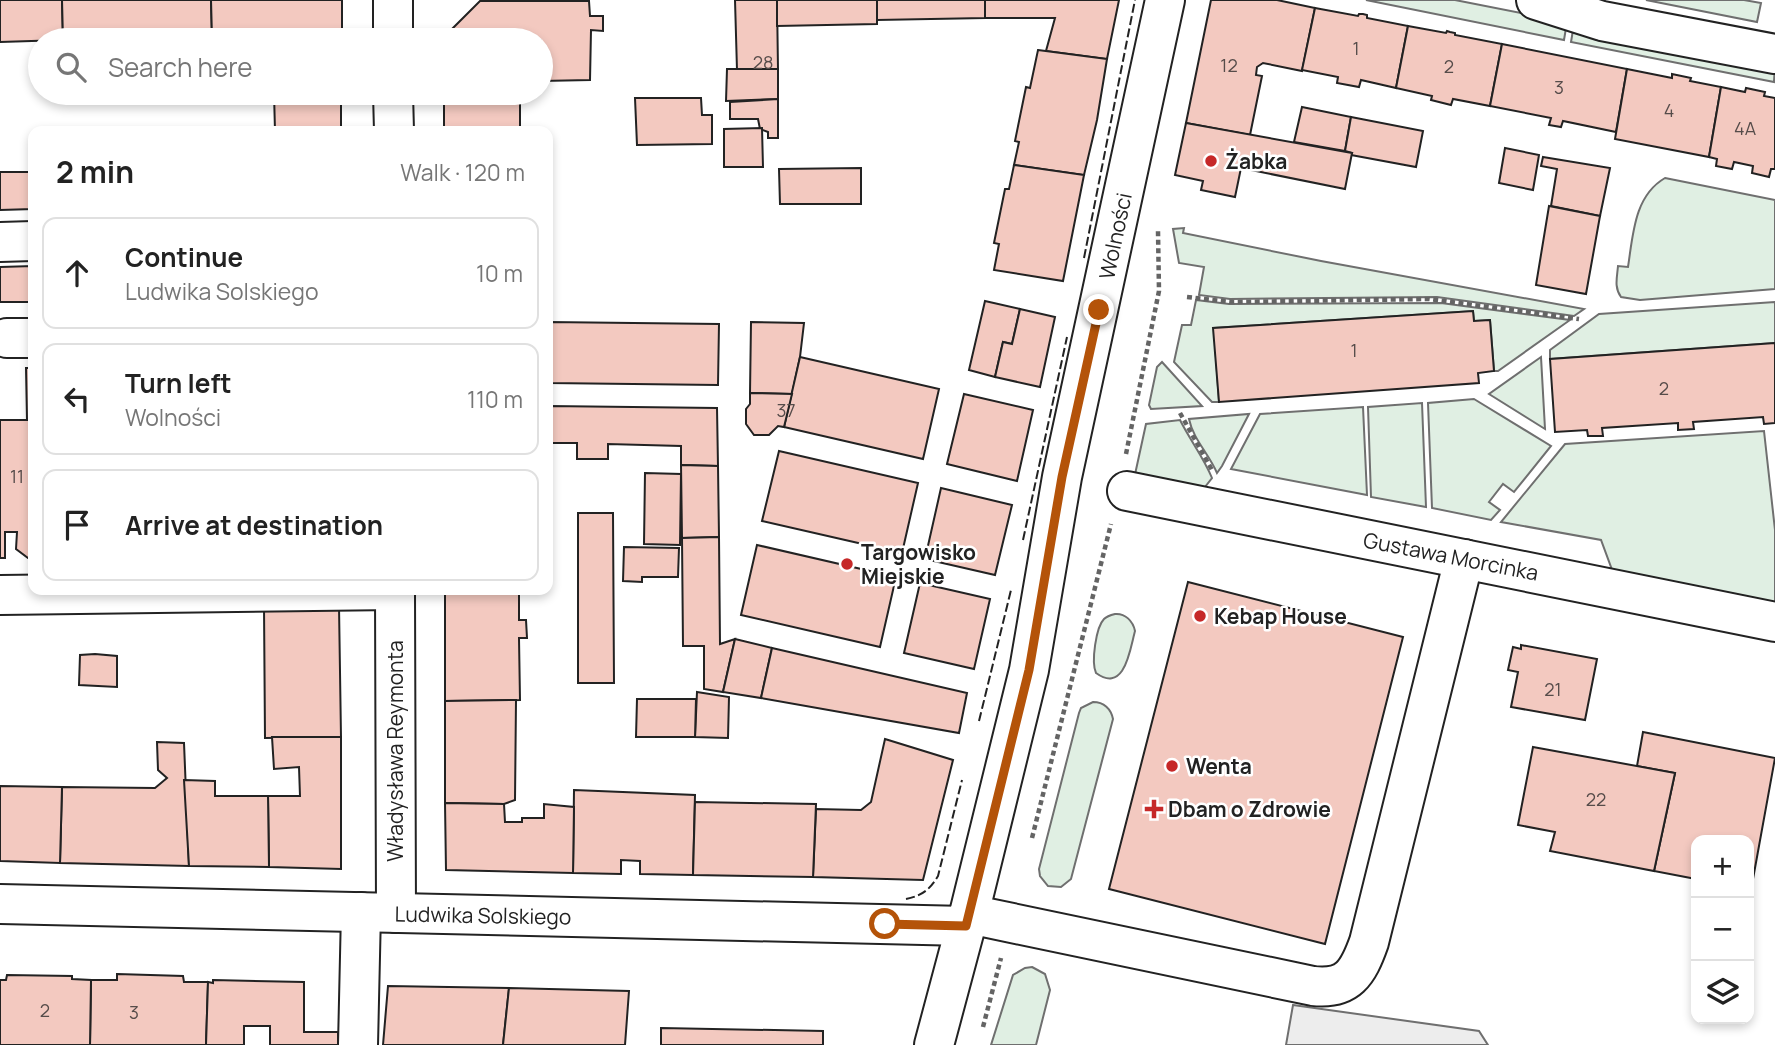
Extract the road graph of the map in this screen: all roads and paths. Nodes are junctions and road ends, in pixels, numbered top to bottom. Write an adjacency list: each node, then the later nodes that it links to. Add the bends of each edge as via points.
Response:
1 (393, 0): 4 (street)
2 (1165, 0): 24 (street, Wolności, via 1062,477 1029,670)
3 (1536, 0): 5 (street, via 1602,21)
4 (393, 28)
5 (1775, 54)
6 (393, 105): 7 (street)
7 (394, 126)
8 (1157, 220): 15 (path, via 1159,291)
9 (28, 241): 10 (street)
10 (0, 242)
11 (1187, 297): 12 (path, via 1231,302 1429,299)
12 (1579, 319)
13 (1180, 413): 14 (path)
14 (1214, 474)
15 (1121, 489): 16 (street, Gustawa Morcinka); 21 (path)
16 (1464, 559): 20 (street, Gustawa Morcinka); 24 (street, Ludwika Solskiego, via 1369,942 1358,968 1341,984 1313,986)
17 (28, 594): 18 (street)
18 (0, 595)
19 (395, 595): 23 (street, Władysława Reymonta)
20 (1775, 622)
21 (1028, 851)
22 (0, 904): 23 (street, Ludwika Solskiego)
23 (378, 912): 24 (street, Ludwika Solskiego); 25 (street, Władysława Reymonta)
24 (968, 920): 26 (street, Wolności)
25 (358, 1045)
26 (934, 1045)

